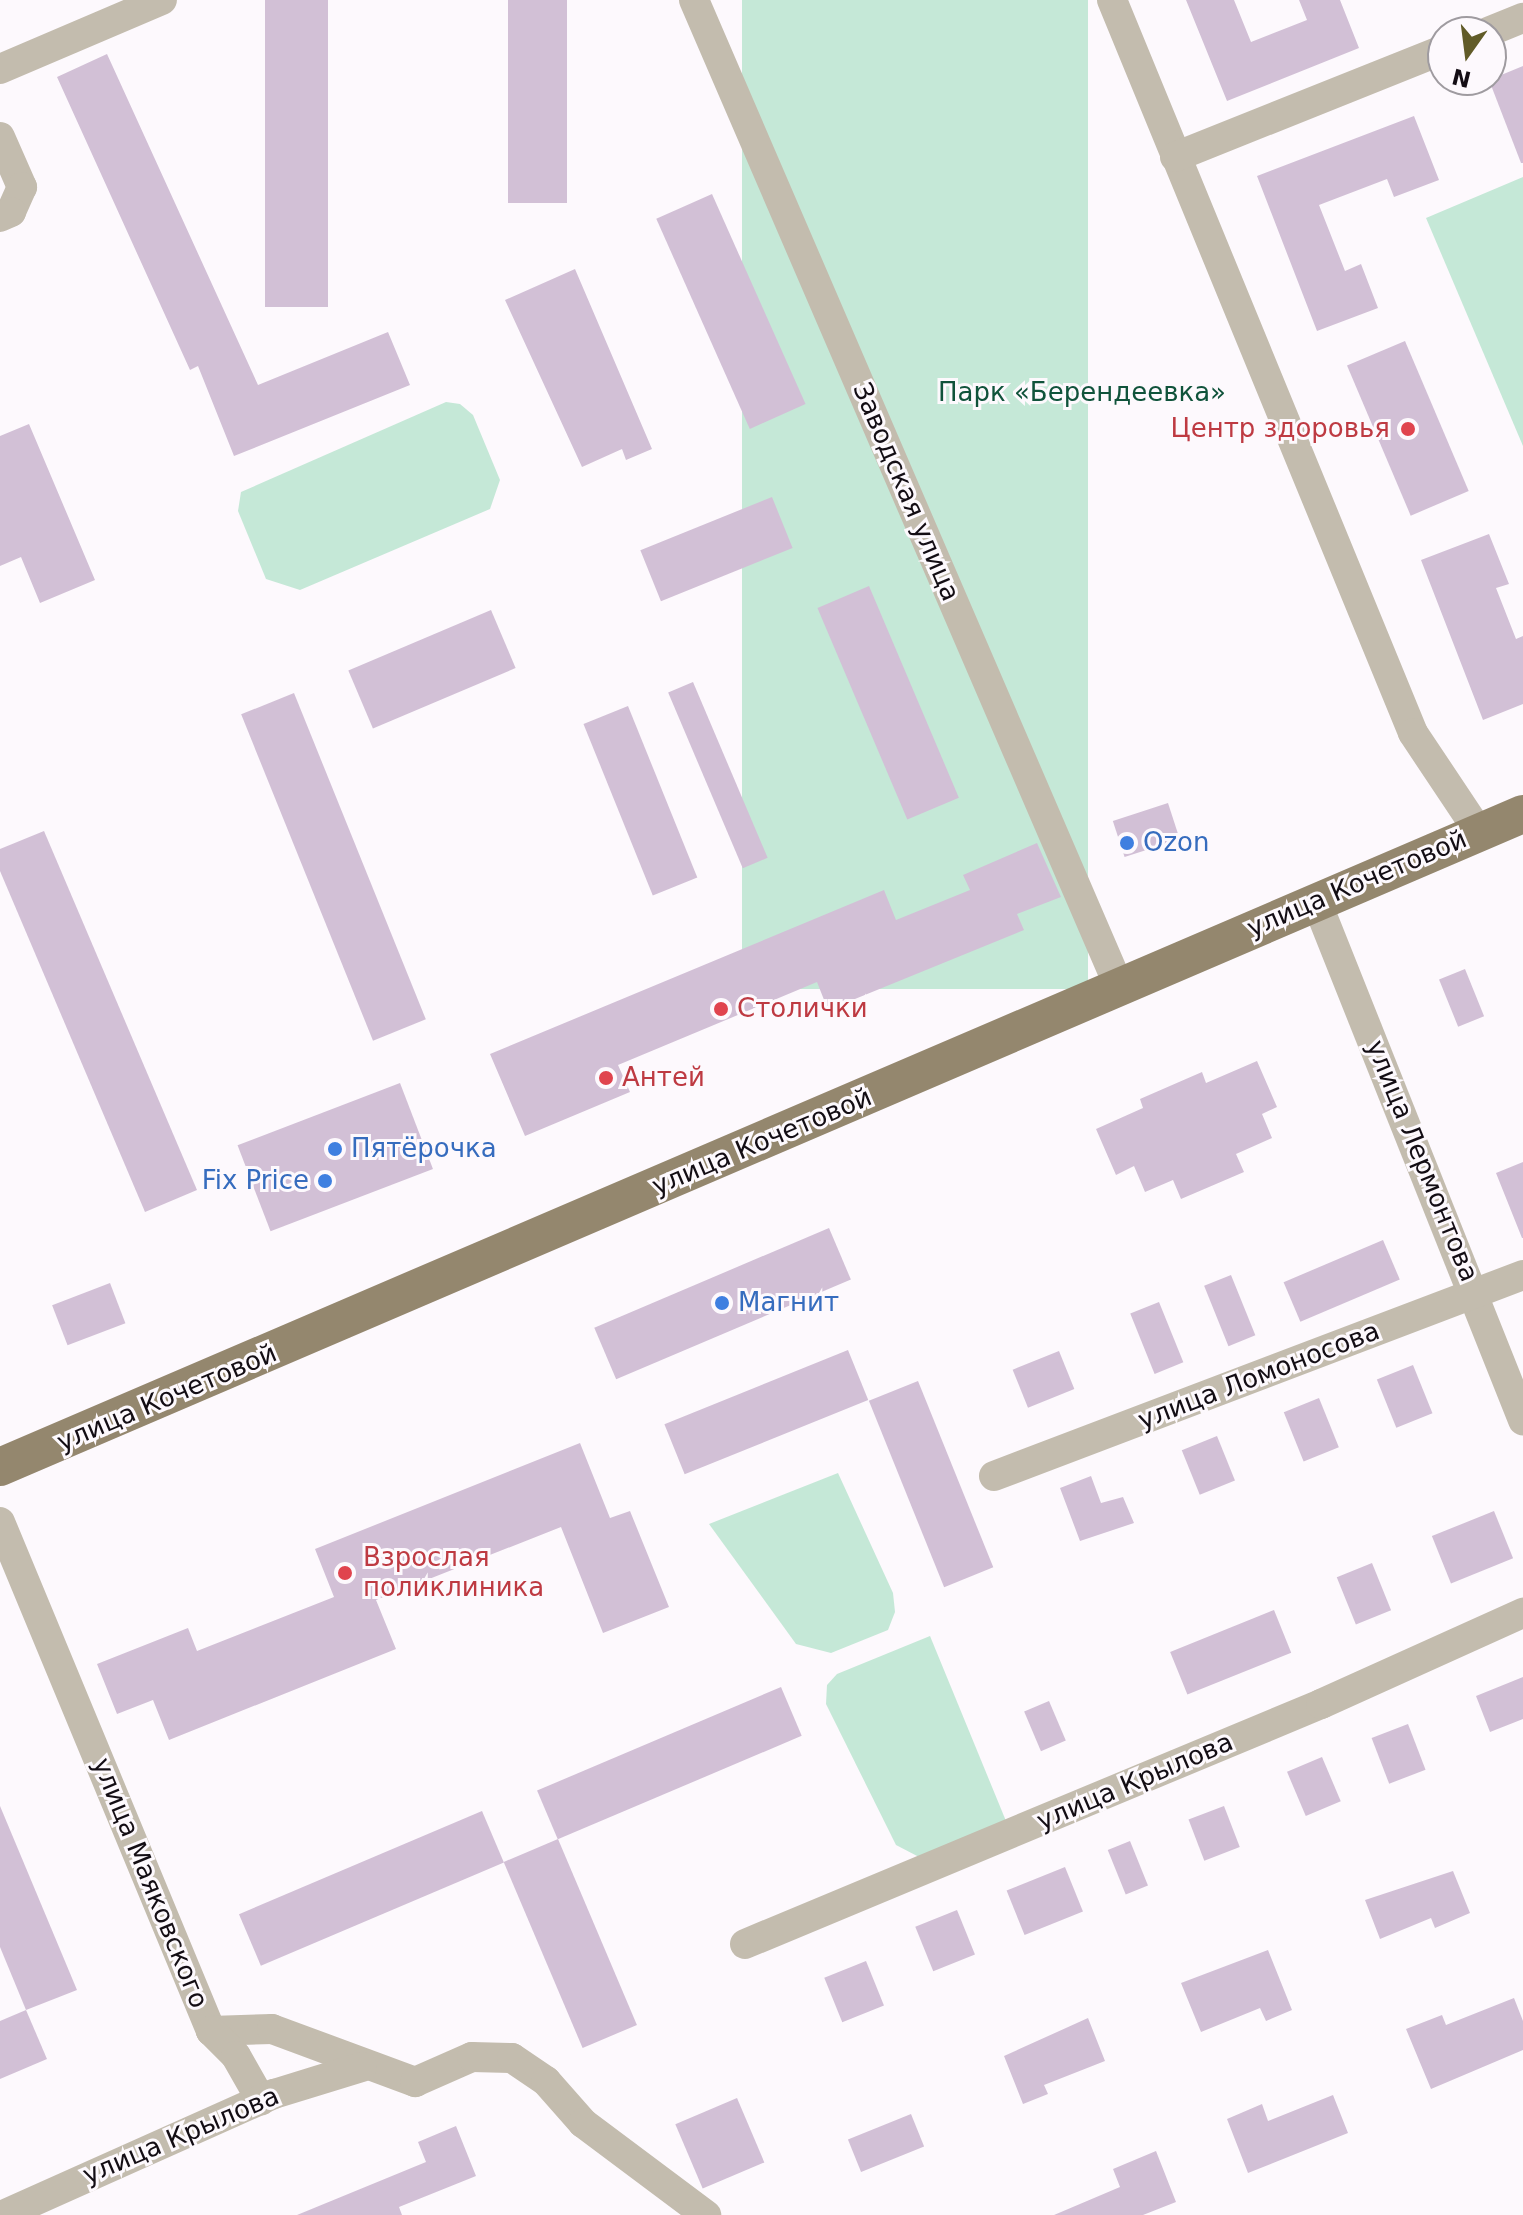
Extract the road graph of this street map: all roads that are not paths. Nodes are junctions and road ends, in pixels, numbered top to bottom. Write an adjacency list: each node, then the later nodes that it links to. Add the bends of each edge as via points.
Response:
1 (162, 0): 5 (street)
2 (694, 0): 12 (street, Заводская улица)
3 (1112, 0): 7 (street)
4 (1427, 56): 7 (street)
5 (0, 69)
6 (0, 137): 8 (street, via 22,187 11,212)
7 (1175, 157): 10 (street, via 1413,733)
8 (0, 217)
9 (1523, 814): 10 (main road, улица Кочетовой)
10 (1479, 832): 11 (main road, улица Кочетовой)
11 (1317, 903): 12 (main road, улица Кочетовой); 14 (street, улица Лермонтова)
12 (1118, 984): 16 (main road, улица Кочетовой, via 275,1353)
13 (1523, 1275): 14 (street, улица Ломоносова)
14 (1476, 1294): 15 (street, улица Лермонтова); 17 (street, улица Ломоносова)
15 (1523, 1420)
16 (0, 1467)
17 (994, 1476)
18 (0, 1522): 21 (street, улица Маяковского)
19 (1523, 1613): 20 (street, улица Крылова, via 1321,1704)
20 (745, 1944)
21 (211, 2031): 22 (street, улица Маяковского, via 272,2029); 23 (street, via 236,2056)
22 (362, 2067): 23 (street, улица Крылова); 25 (street, улица Маяковского, via 415,2082 472,2057 512,2058 546,2081 583,2123)
23 (261, 2100): 24 (street, улица Крылова)
24 (3, 2215)
25 (706, 2215)

